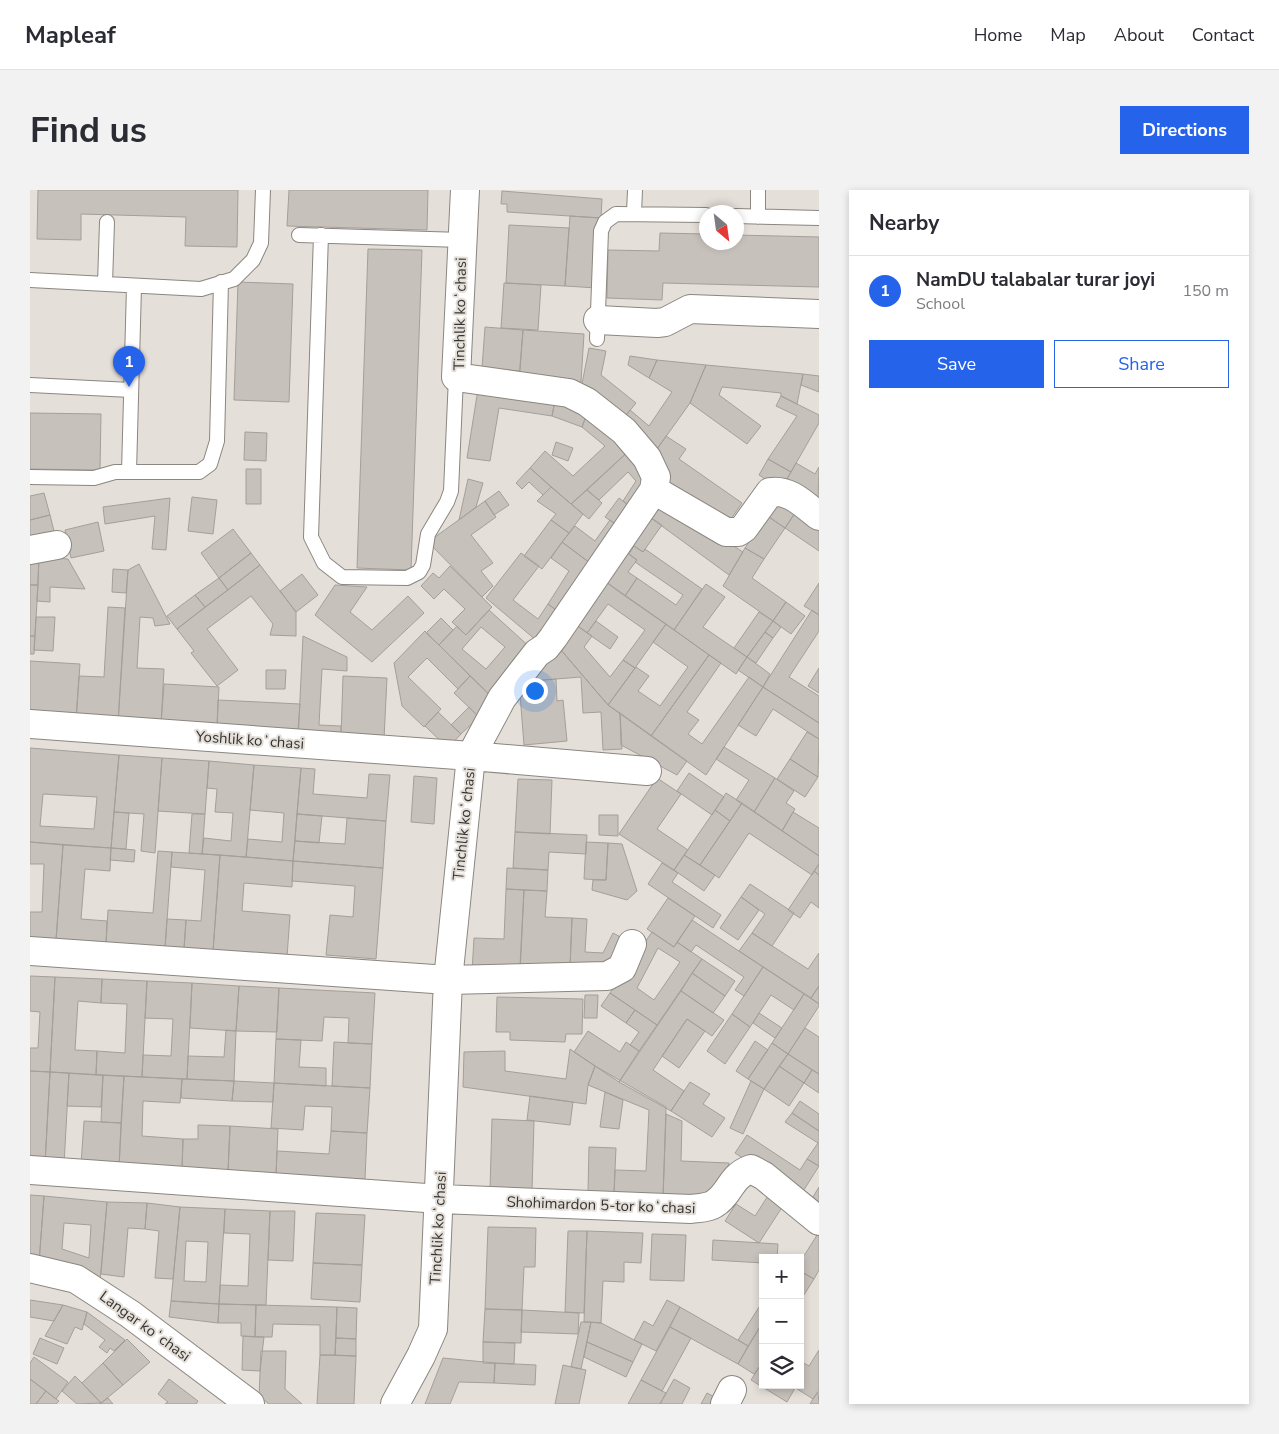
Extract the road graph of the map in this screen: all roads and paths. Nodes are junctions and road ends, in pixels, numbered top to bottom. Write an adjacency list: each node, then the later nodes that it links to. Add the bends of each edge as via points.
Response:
1 (263, 190): 15 (lane, via 261,243 253,260 234,279)
2 (465, 190): 13 (street, Tinchlik koʻchasi)
3 (635, 190): 5 (lane)
4 (758, 190): 8 (lane)
5 (634, 213): 6 (lane); 19 (lane, via 616,214 605,222 601,231)
6 (699, 215)
7 (744, 216): 8 (lane)
8 (758, 217): 9 (lane)
9 (819, 218)
10 (107, 222): 16 (lane)
11 (299, 235): 12 (lane)
12 (320, 235): 13 (lane); 20 (lane, via 311,537 324,563 342,577 406,578 419,572 423,565 428,534 451,491)
13 (462, 240): 20 (street, Tinchlik koʻchasi)
14 (30, 280): 16 (lane)
15 (221, 282): 17 (lane, via 201,289); 23 (lane, via 217,441 210,464 199,472)
16 (105, 284): 17 (lane)
17 (134, 286): 22 (lane)
18 (819, 314): 19 (street, via 690,309 665,322)
19 (597, 329)
20 (456, 377): 25 (street, Tinchlik koʻchasi, via 569,393 587,402 624,431 647,458 656,477)
21 (30, 385): 22 (lane)
22 (131, 390): 23 (lane)
23 (129, 472): 24 (lane, via 94,478)
24 (30, 477)
25 (654, 490): 26 (street, via 726,532 738,532 744,528 770,492 790,494); 30 (street, Tinchlik koʻchasi, via 553,638 502,698)
26 (819, 516)
27 (57, 545): 28 (street)
28 (30, 550)
29 (30, 724): 30 (street, Yoshlik koʻchasi)
30 (471, 756): 31 (street, Yoshlik koʻchasi); 34 (street, Tinchlik koʻchasi)
31 (648, 771)
32 (632, 944): 34 (street, via 622,968 607,976)
33 (30, 951): 34 (street)
34 (448, 980): 36 (street, Tinchlik koʻchasi)
35 (30, 1170): 36 (street)
36 (440, 1200): 37 (street, Shohimardon 5-tor koʻchasi, via 691,1209 712,1206 740,1174 751,1170 764,1176); 40 (street, Tinchlik koʻchasi, via 433,1329)
37 (819, 1221)
38 (30, 1268): 39 (street, Langar koʻchasi, via 76,1279 130,1314)
39 (250, 1404)
40 (395, 1404)

